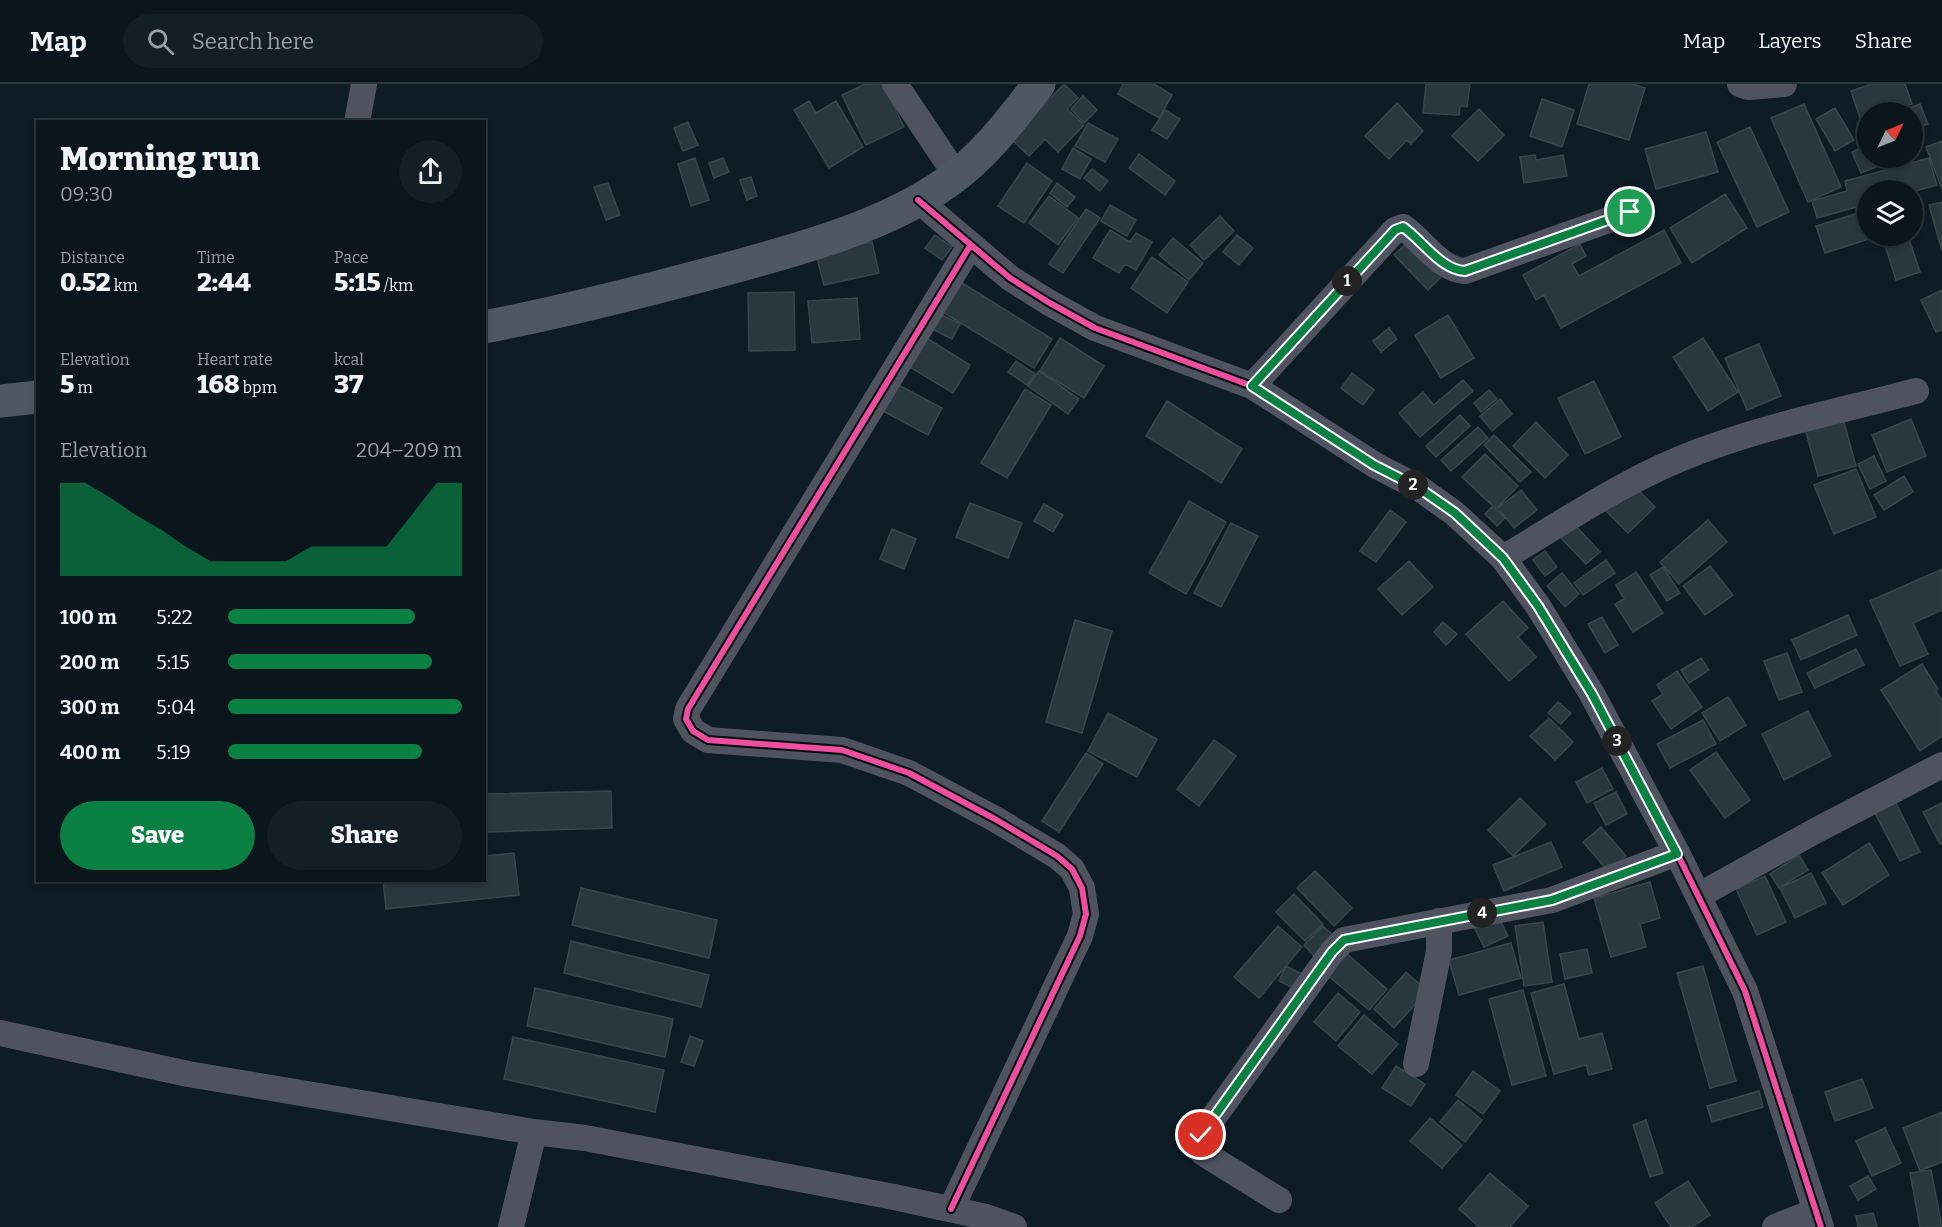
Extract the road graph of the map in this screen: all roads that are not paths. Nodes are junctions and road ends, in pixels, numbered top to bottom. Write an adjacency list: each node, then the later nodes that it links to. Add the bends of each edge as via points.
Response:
1 (364, 84): 6 (street)
2 (895, 84): 7 (street)
3 (1039, 84): 7 (street, via 990,144)
4 (1740, 84): 5 (street)
5 (1784, 84)
6 (357, 120)
7 (956, 175): 8 (street)
8 (918, 200): 10 (street); 11 (street, via 838,235 774,256 650,290)
9 (1630, 212): 12 (street, via 1465,271 1447,265 1403,227 1395,230)
10 (970, 246): 12 (street, via 1010,278 1095,328); 25 (street, via 688,709 686,719 693,731 708,740 842,750 887,763 995,819 1072,868 1082,888 1086,914 1080,936)
11 (486, 327)
12 (1252, 386): 16 (street, via 1374,465 1419,488 1455,513)
13 (1916, 391): 16 (street, via 1699,451 1599,499)
14 (36, 397): 15 (street)
15 (0, 401)
16 (1503, 558): 18 (street, via 1538,606 1592,694)
17 (1942, 765): 19 (street)
18 (1677, 854): 19 (street); 20 (street, via 1552,900)
19 (1698, 896): 26 (street, via 1745,991)
20 (1439, 921): 22 (street, via 1439,951); 24 (street, via 1344,940 1201,1135 1199,1146 1203,1153)
21 (0, 1033): 23 (street, via 188,1074)
22 (1416, 1064)
23 (534, 1132): 25 (street, via 597,1140); 27 (street)
24 (1279, 1200)
25 (951, 1209): 28 (street)
26 (1819, 1219): 29 (street)
27 (511, 1227)
28 (1014, 1227)
29 (1775, 1227)

